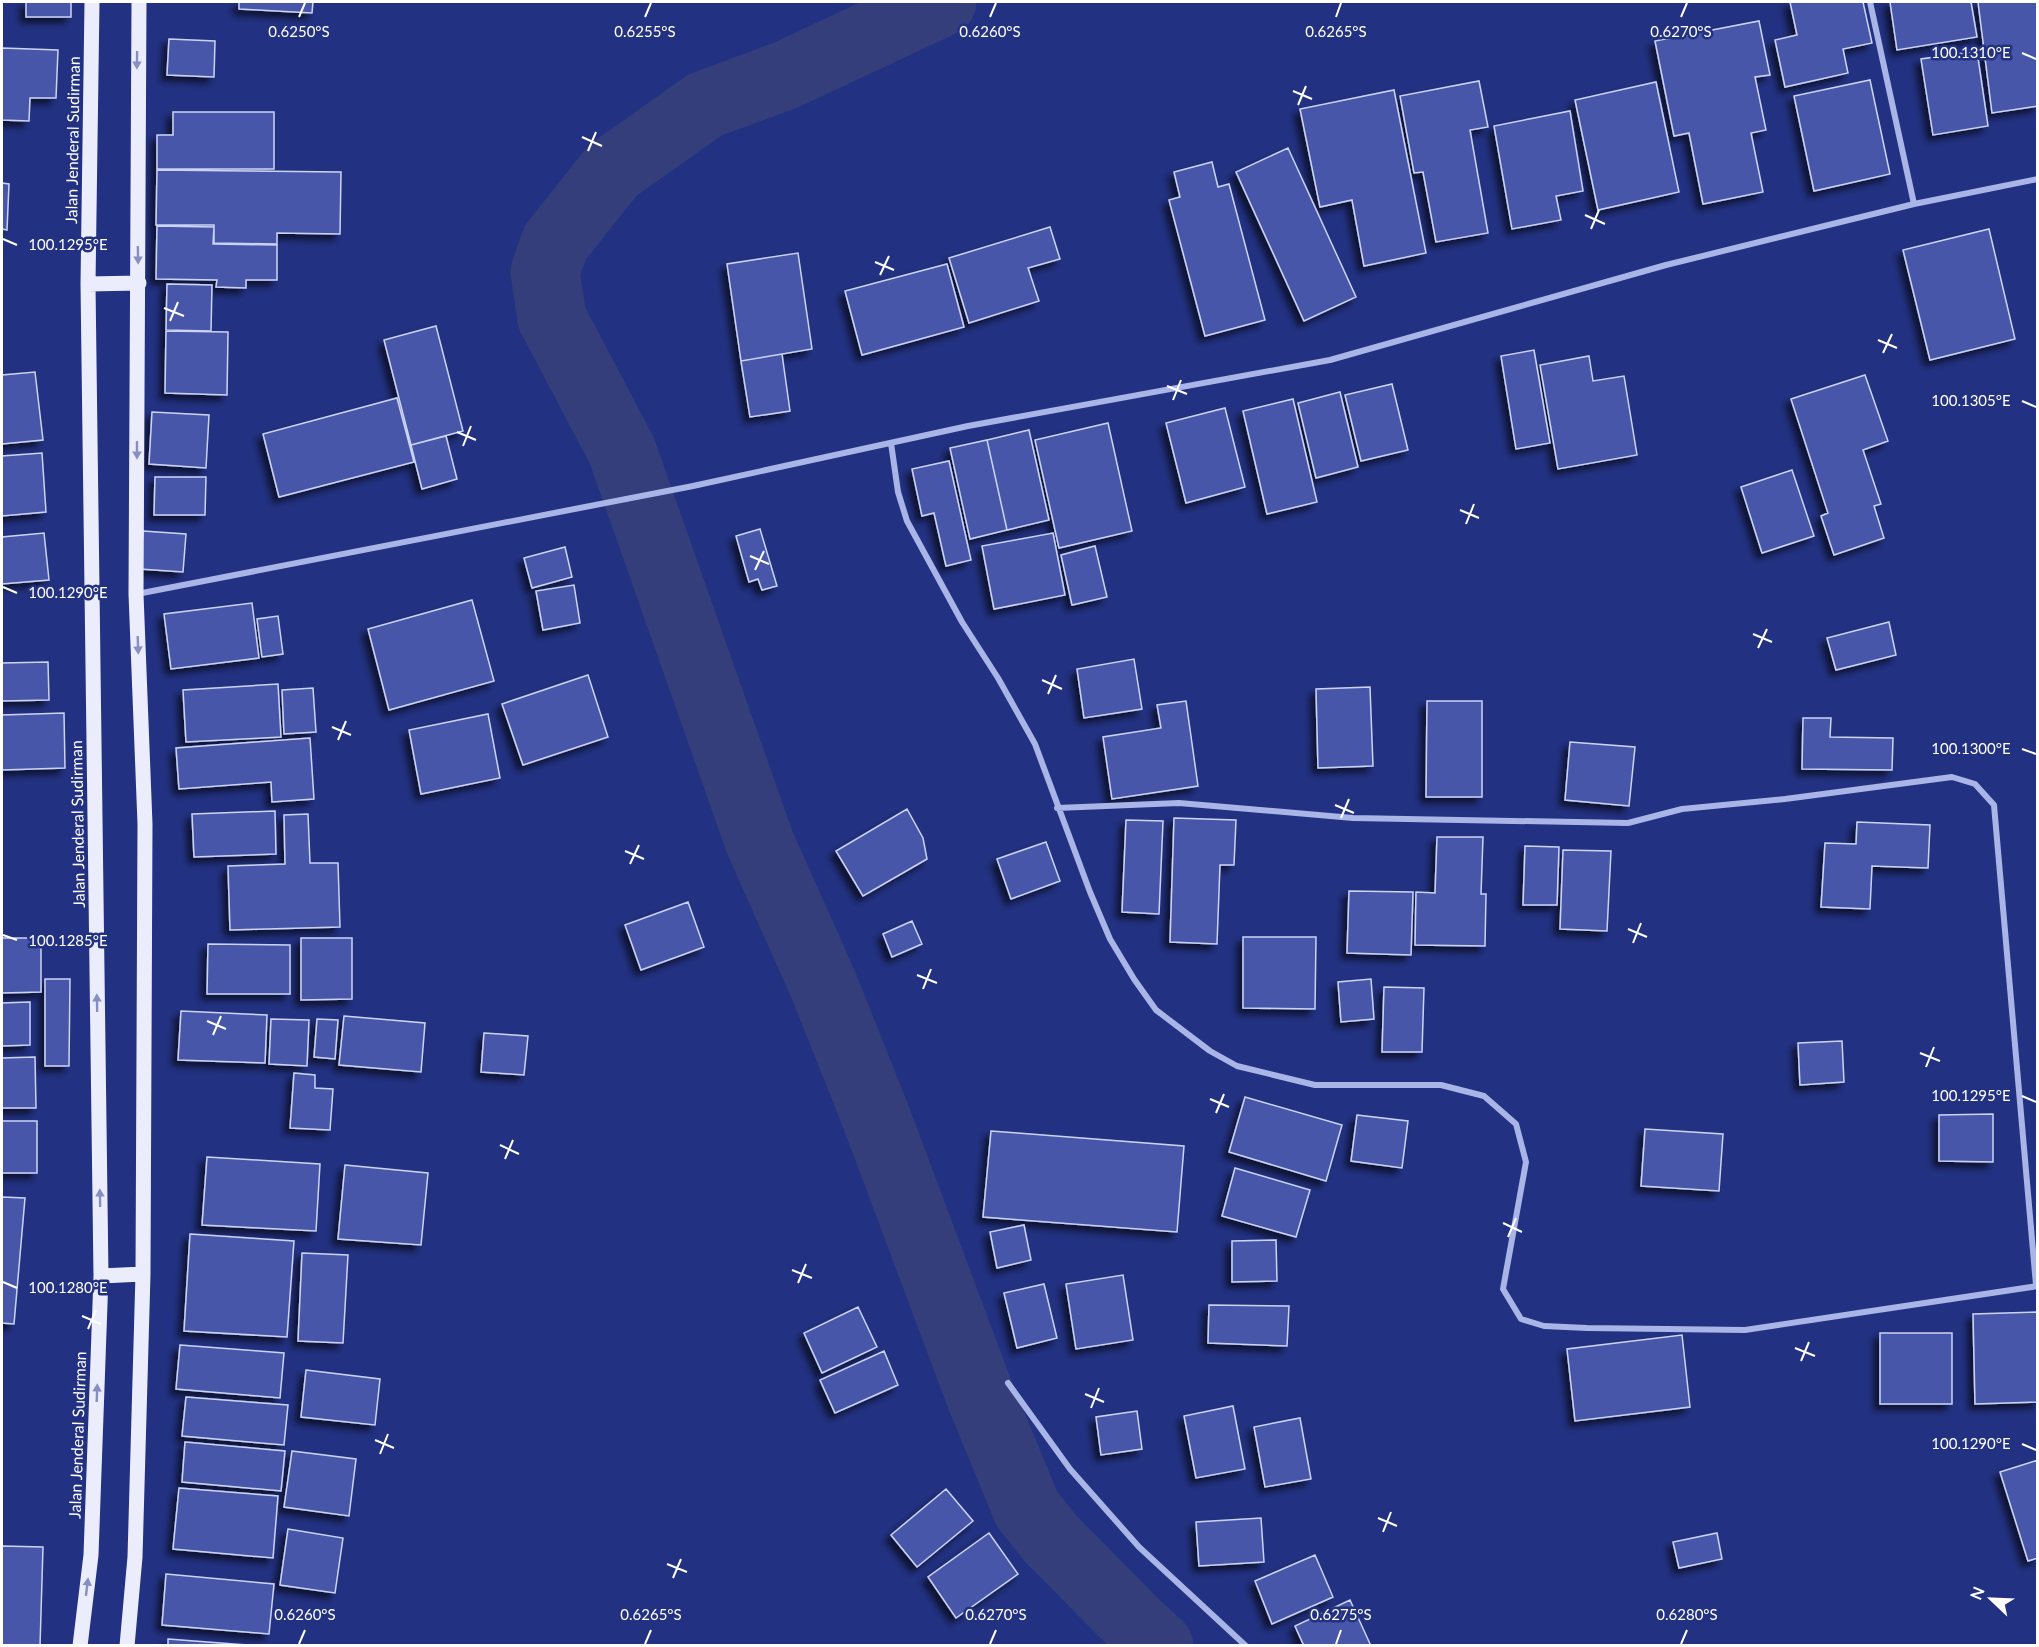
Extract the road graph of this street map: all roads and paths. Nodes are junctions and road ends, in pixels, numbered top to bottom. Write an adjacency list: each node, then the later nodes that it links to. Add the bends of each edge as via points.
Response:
1 (92, 2): 6 (main road, Jalan Jenderal Sudirman)
2 (139, 2): 7 (main road, one-way to 7)
3 (1870, 2): 5 (street)
4 (2037, 179): 5 (street)
5 (1914, 204): 8 (street, via 1666,265 1330,360)
6 (88, 284): 7 (main road); 12 (main road, Jalan Jenderal Sudirman, one-way to 6)
7 (139, 284): 9 (main road, one-way to 9)
8 (891, 443): 9 (street, via 693,486); 10 (street, via 907,521 1035,744)
9 (136, 594): 11 (main road, one-way to 11, via 145,824)
10 (1057, 808): 13 (street, via 1110,939 1134,979 1156,1010 1210,1051 1238,1066 1315,1085 1441,1085 1484,1096 1516,1124 1526,1162 1503,1289 1521,1319 1544,1326 1745,1330); 13 (street, via 1179,803 1353,818 1628,823 1682,808 1952,777 1975,784 1994,805)
11 (143, 1274): 12 (main road); 16 (main road, via 135,1557)
12 (101, 1276): 15 (main road, Jalan Jenderal Sudirman, one-way to 12, via 91,1555)
13 (2036, 1286)
14 (1008, 1383): 17 (street, via 1070,1469 1139,1547)
15 (80, 1646)
16 (126, 1646)
17 (1246, 1646)

